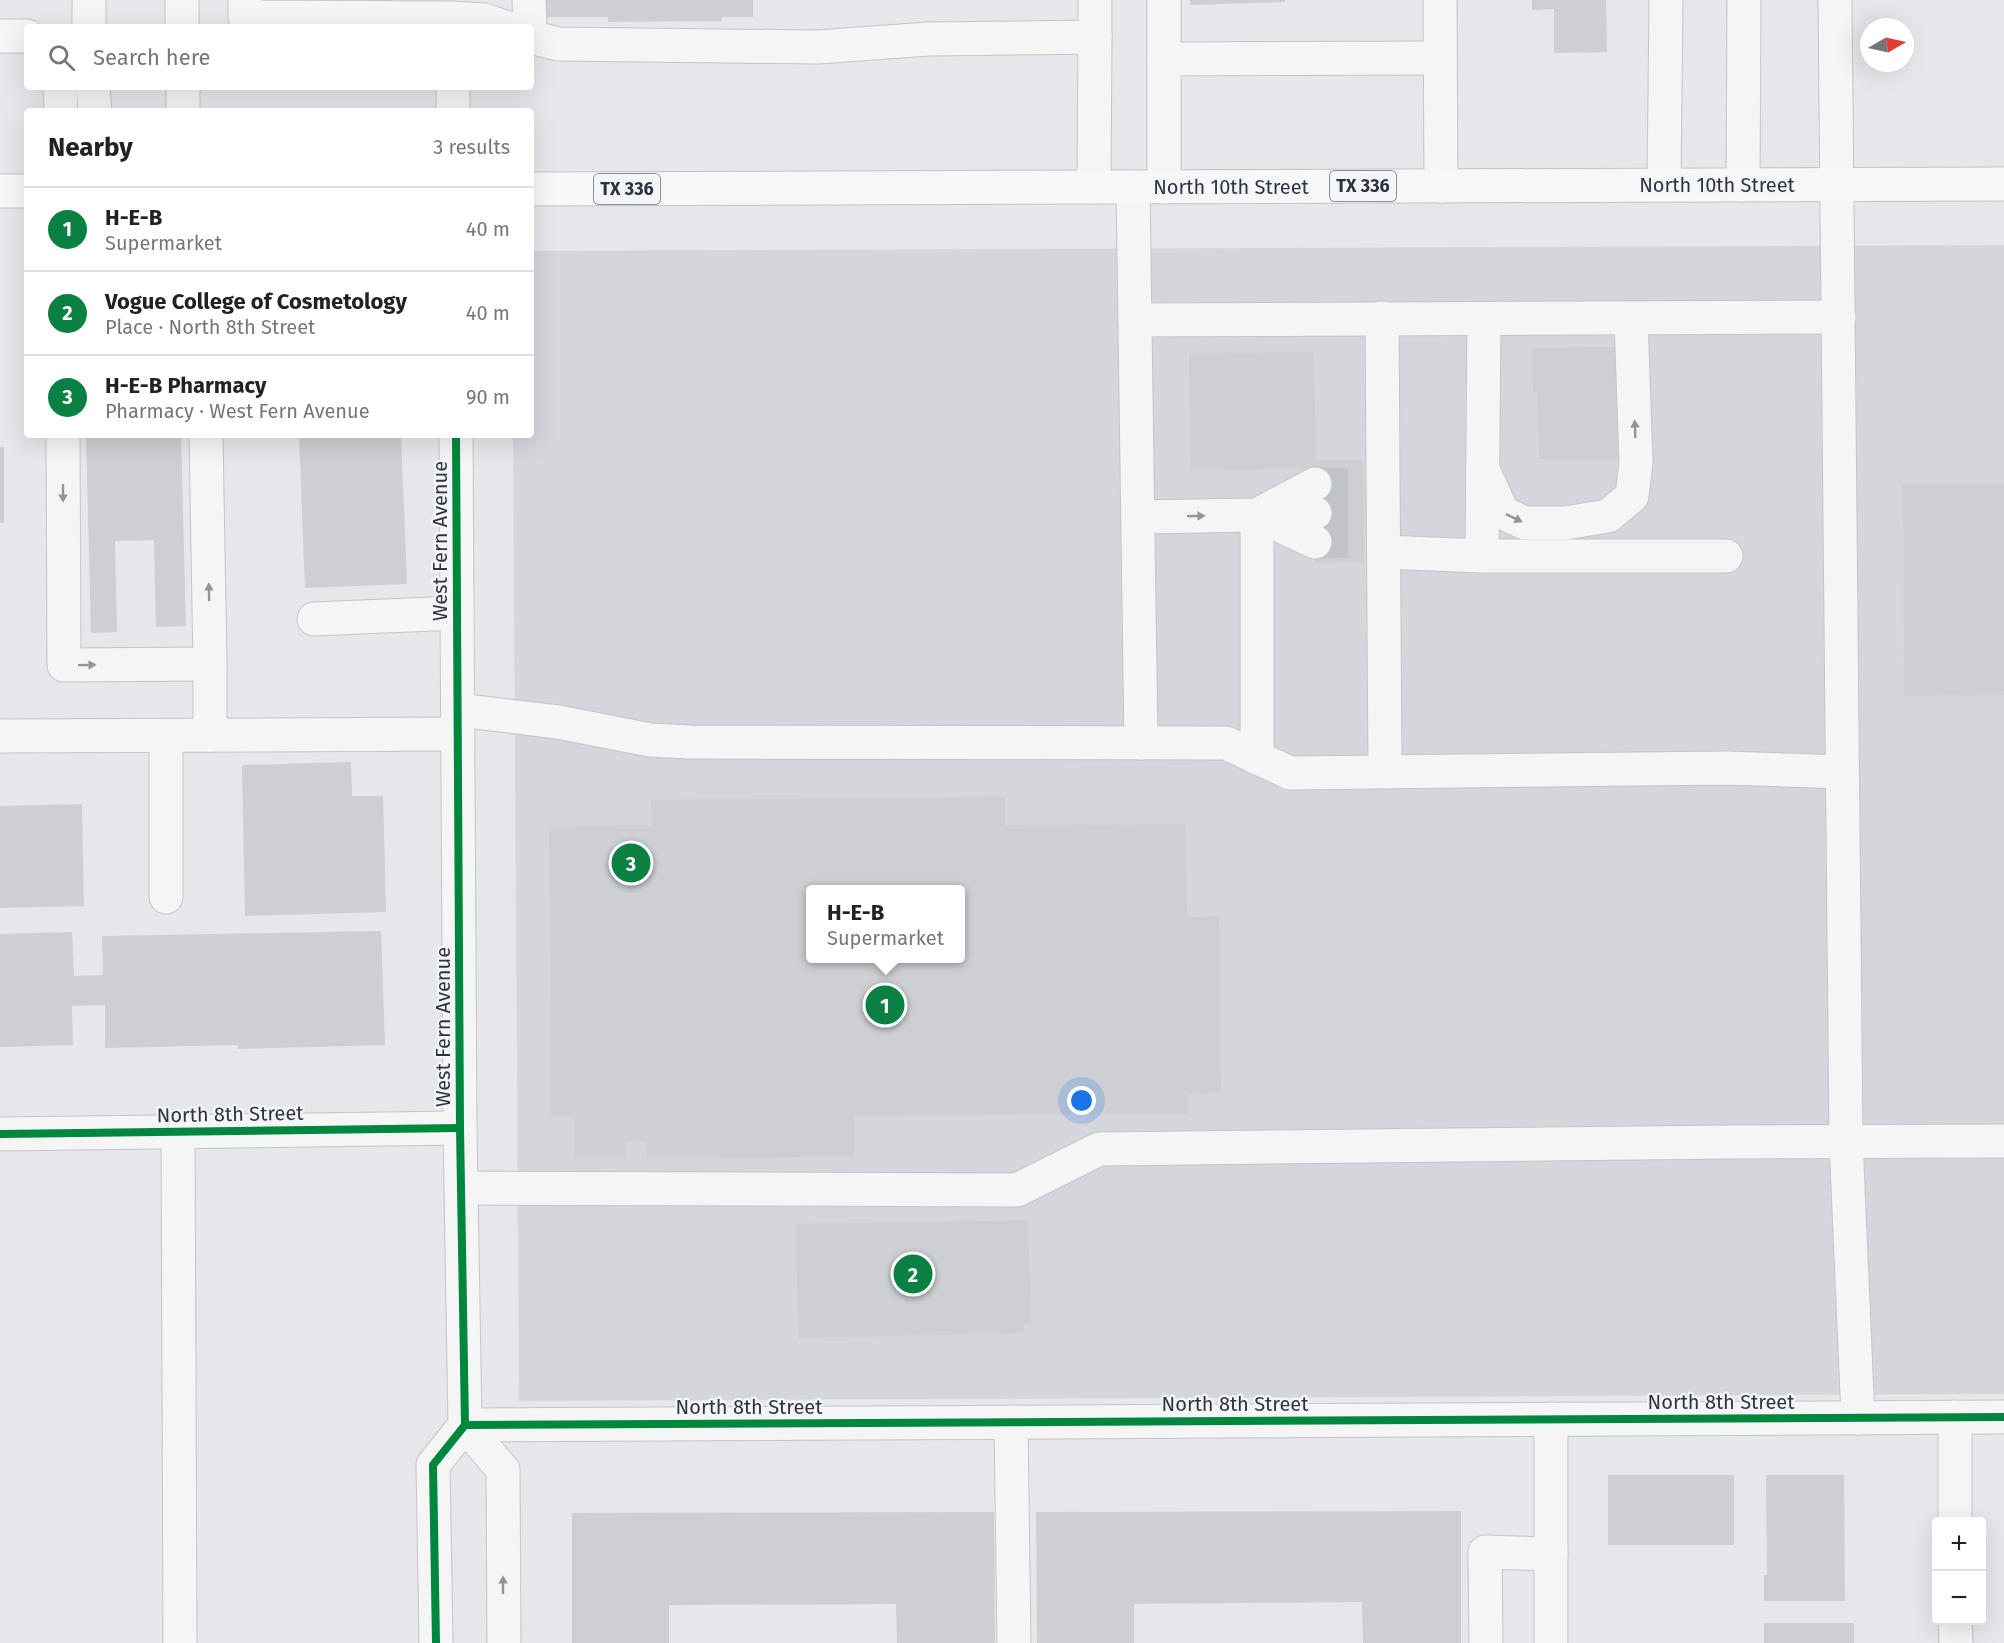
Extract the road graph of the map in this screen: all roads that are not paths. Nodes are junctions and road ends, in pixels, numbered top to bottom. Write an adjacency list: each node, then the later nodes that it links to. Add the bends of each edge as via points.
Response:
1 (88, 0): 12 (street)
2 (182, 0): 13 (street)
3 (245, 0): 11 (street, via 245,17)
4 (529, 0): 15 (street)
5 (1095, 0): 18 (street)
6 (1164, 0): 21 (street)
7 (1440, 0): 20 (street)
8 (1666, 0): 31 (street)
9 (1744, 0): 32 (street)
10 (1835, 0): 33 (street)
11 (452, 15): 14 (street)
12 (89, 24)
13 (182, 24)
14 (496, 24)
15 (530, 24)
16 (0, 36): 17 (street)
17 (24, 36)
18 (1095, 37): 19 (street, via 928,39 818,47 558,44); 35 (street)
19 (534, 38)
20 (1440, 58): 21 (street); 34 (street)
21 (1164, 59): 36 (street)
22 (60, 90): 26 (street)
23 (93, 90): 27 (street)
24 (183, 90): 28 (street)
25 (453, 90): 29 (street)
26 (61, 108)
27 (95, 108)
28 (183, 108)
29 (453, 108)
30 (2004, 184): 33 (main road, North 10th Street / TX 336)
31 (1664, 185): 32 (main road, North 10th Street / TX 336); 34 (main road, North 10th Street / TX 336)
32 (1743, 185): 33 (main road, North 10th Street / TX 336)
33 (1837, 185): 40 (street)
34 (1441, 186): 36 (main road, North 10th Street / TX 336)
35 (1094, 187): 36 (main road, North 10th Street / TX 336); 37 (main road, North 10th Street / TX 336)
36 (1148, 187): 44 (street)
37 (534, 189)
38 (0, 191): 39 (main road)
39 (24, 191)
40 (1839, 317): 42 (street); 64 (street)
41 (1382, 318): 43 (street); 44 (street); 51 (street)
42 (1631, 318): 43 (street); 48 (street, one-way to 42, via 1503,513 1525,523 1565,523 1608,516 1632,496 1636,463)
43 (1484, 319): 48 (street)
44 (1135, 320): 50 (street)
45 (63, 438): 56 (street, one-way to 56, via 64,665)
46 (206, 438): 56 (street, one-way to 46)
47 (456, 438): 54 (street, West Fern Avenue)
48 (1483, 470): 52 (street)
49 (1257, 515): 49 (street, via 1315,513); 50 (street, one-way to 49); 62 (street)
50 (1138, 517): 61 (street)
51 (1371, 521): 52 (street); 63 (street)
52 (1482, 556): 53 (street)
53 (1726, 556)
54 (458, 613): 55 (street); 57 (street, West Fern Avenue)
55 (314, 619)
56 (210, 664): 58 (street)
57 (458, 722): 58 (street); 61 (street, via 558,722 650,740 690,742); 66 (street, West Fern Avenue)
58 (210, 735): 60 (street)
59 (0, 736): 60 (street)
60 (166, 736): 65 (street)
61 (1141, 743): 62 (street, via 1226,743)
62 (1257, 758): 63 (street, via 1290,773)
63 (1385, 771): 64 (street, via 1726,768)
64 (1842, 772): 69 (street)
65 (166, 897)
66 (460, 1128): 67 (street, North 8th Street); 71 (street, West Fern Avenue)
67 (178, 1131): 68 (street, North 8th Street); 81 (street)
68 (0, 1134)
69 (1846, 1141): 70 (street); 71 (street, via 1100,1149 1017,1190); 73 (street)
70 (2004, 1141)
71 (462, 1188): 77 (street, West Fern Avenue)
72 (2004, 1417): 74 (street, North 8th Street)
73 (1858, 1418): 74 (street, North 8th Street); 75 (street, North 8th Street)
74 (1955, 1418): 78 (street)
75 (1551, 1419): 76 (street, North 8th Street); 79 (street)
76 (1011, 1422): 77 (street, North 8th Street); 84 (street)
77 (465, 1425): 82 (street, via 433,1465); 83 (street, one-way to 77, via 503,1470)
78 (1955, 1517)
79 (1551, 1554): 85 (street, via 1485,1552); 86 (street)
80 (1955, 1625): 87 (street)
81 (180, 1643)
82 (436, 1643)
83 (504, 1643)
84 (1014, 1643)
85 (1486, 1643)
86 (1551, 1643)
87 (1956, 1643)

